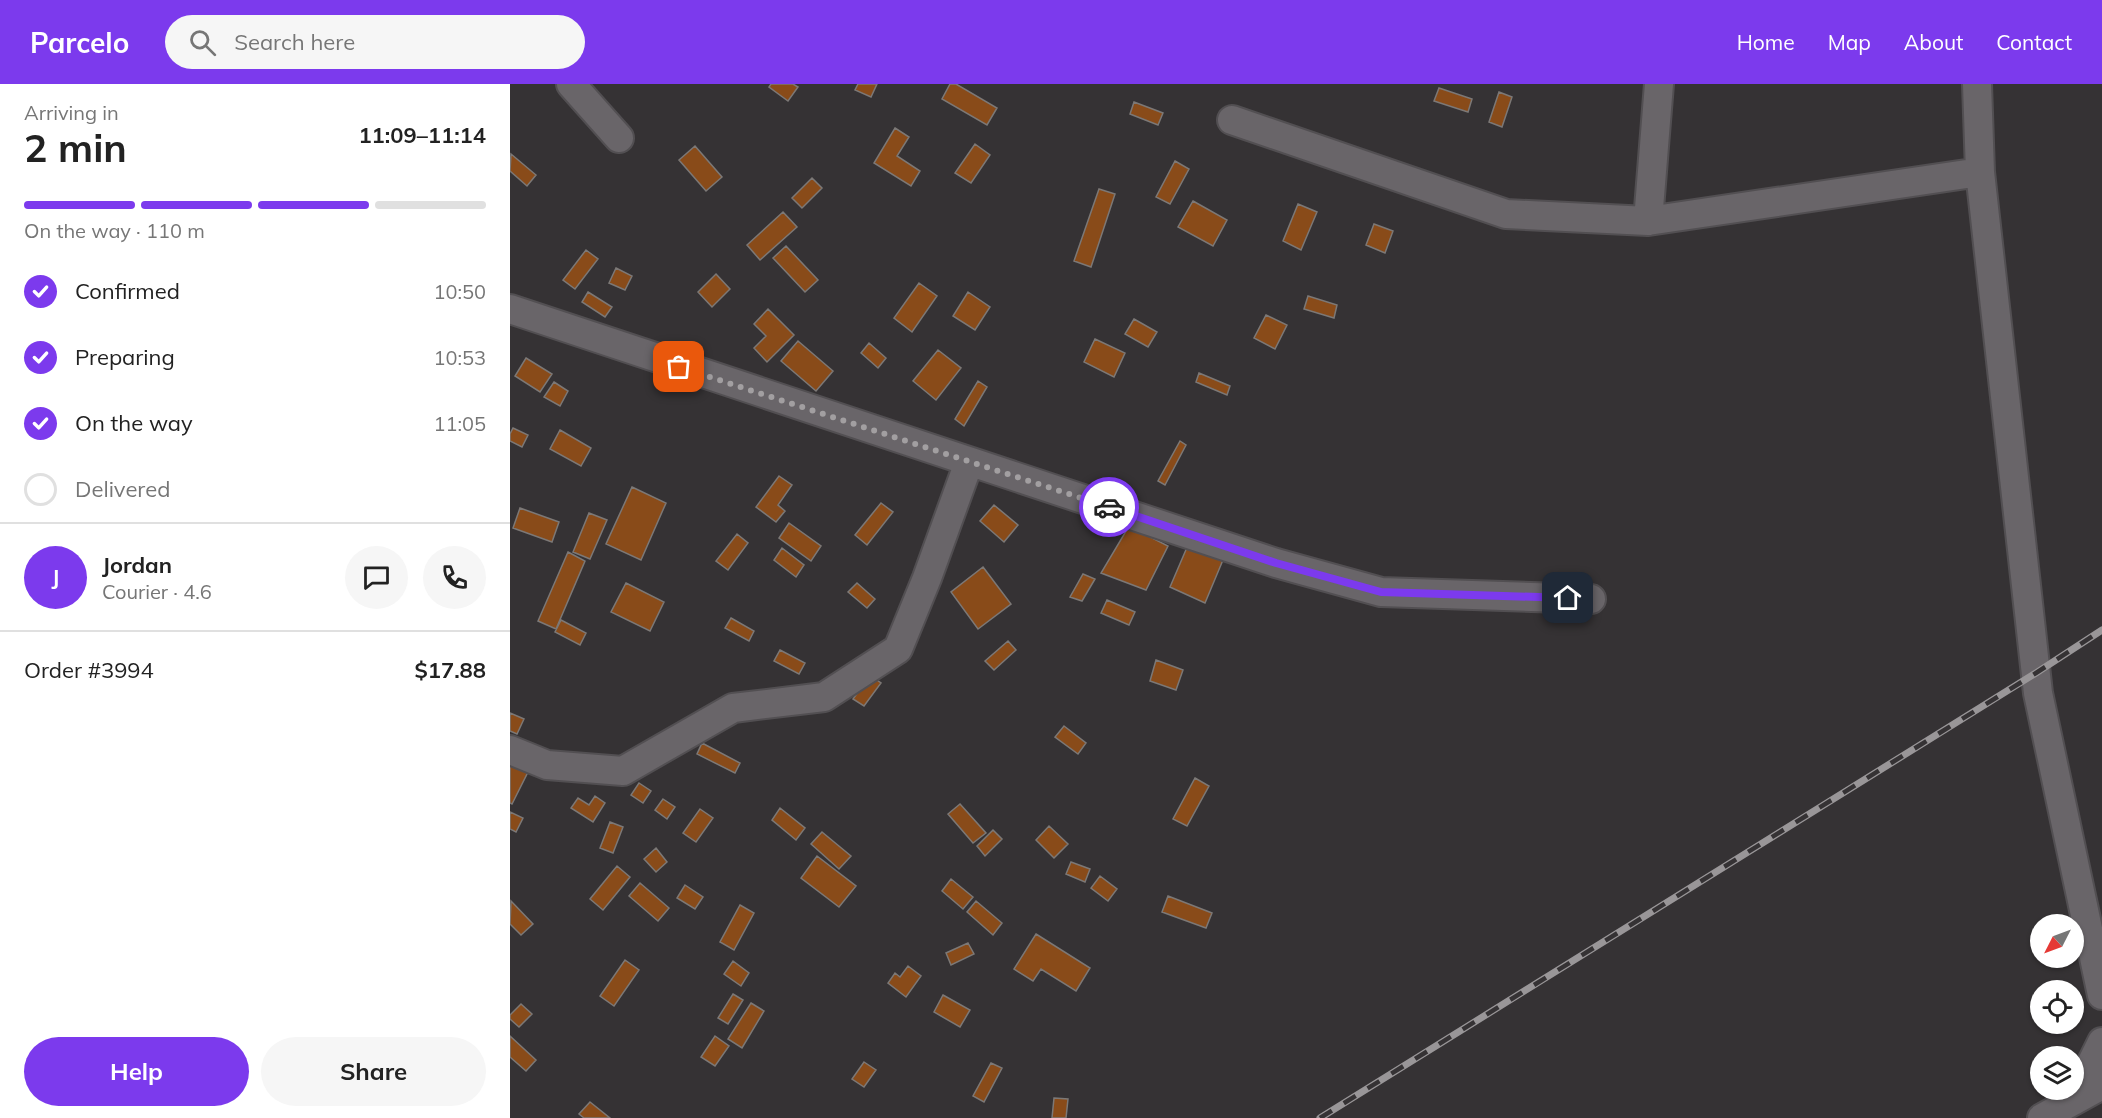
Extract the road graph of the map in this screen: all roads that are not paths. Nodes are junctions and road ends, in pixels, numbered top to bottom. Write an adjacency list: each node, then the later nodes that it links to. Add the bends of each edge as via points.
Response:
1 (571, 84): 5 (street)
2 (1659, 84): 7 (street)
3 (1977, 84): 6 (street)
4 (1232, 120): 7 (street, via 1506,214)
5 (619, 138)
6 (1980, 172): 7 (street); 12 (street, via 2038,693)
7 (1648, 221)
8 (510, 309): 9 (street)
9 (969, 462): 10 (street, via 1276,563 1381,592); 11 (street, via 898,649 824,697 733,708 623,771 547,765)
10 (1591, 599)
11 (510, 750)
12 (2102, 995)
13 (2102, 1042): 15 (street)
14 (2102, 1085): 15 (street)
15 (2073, 1101): 16 (street)
16 (2042, 1118)

